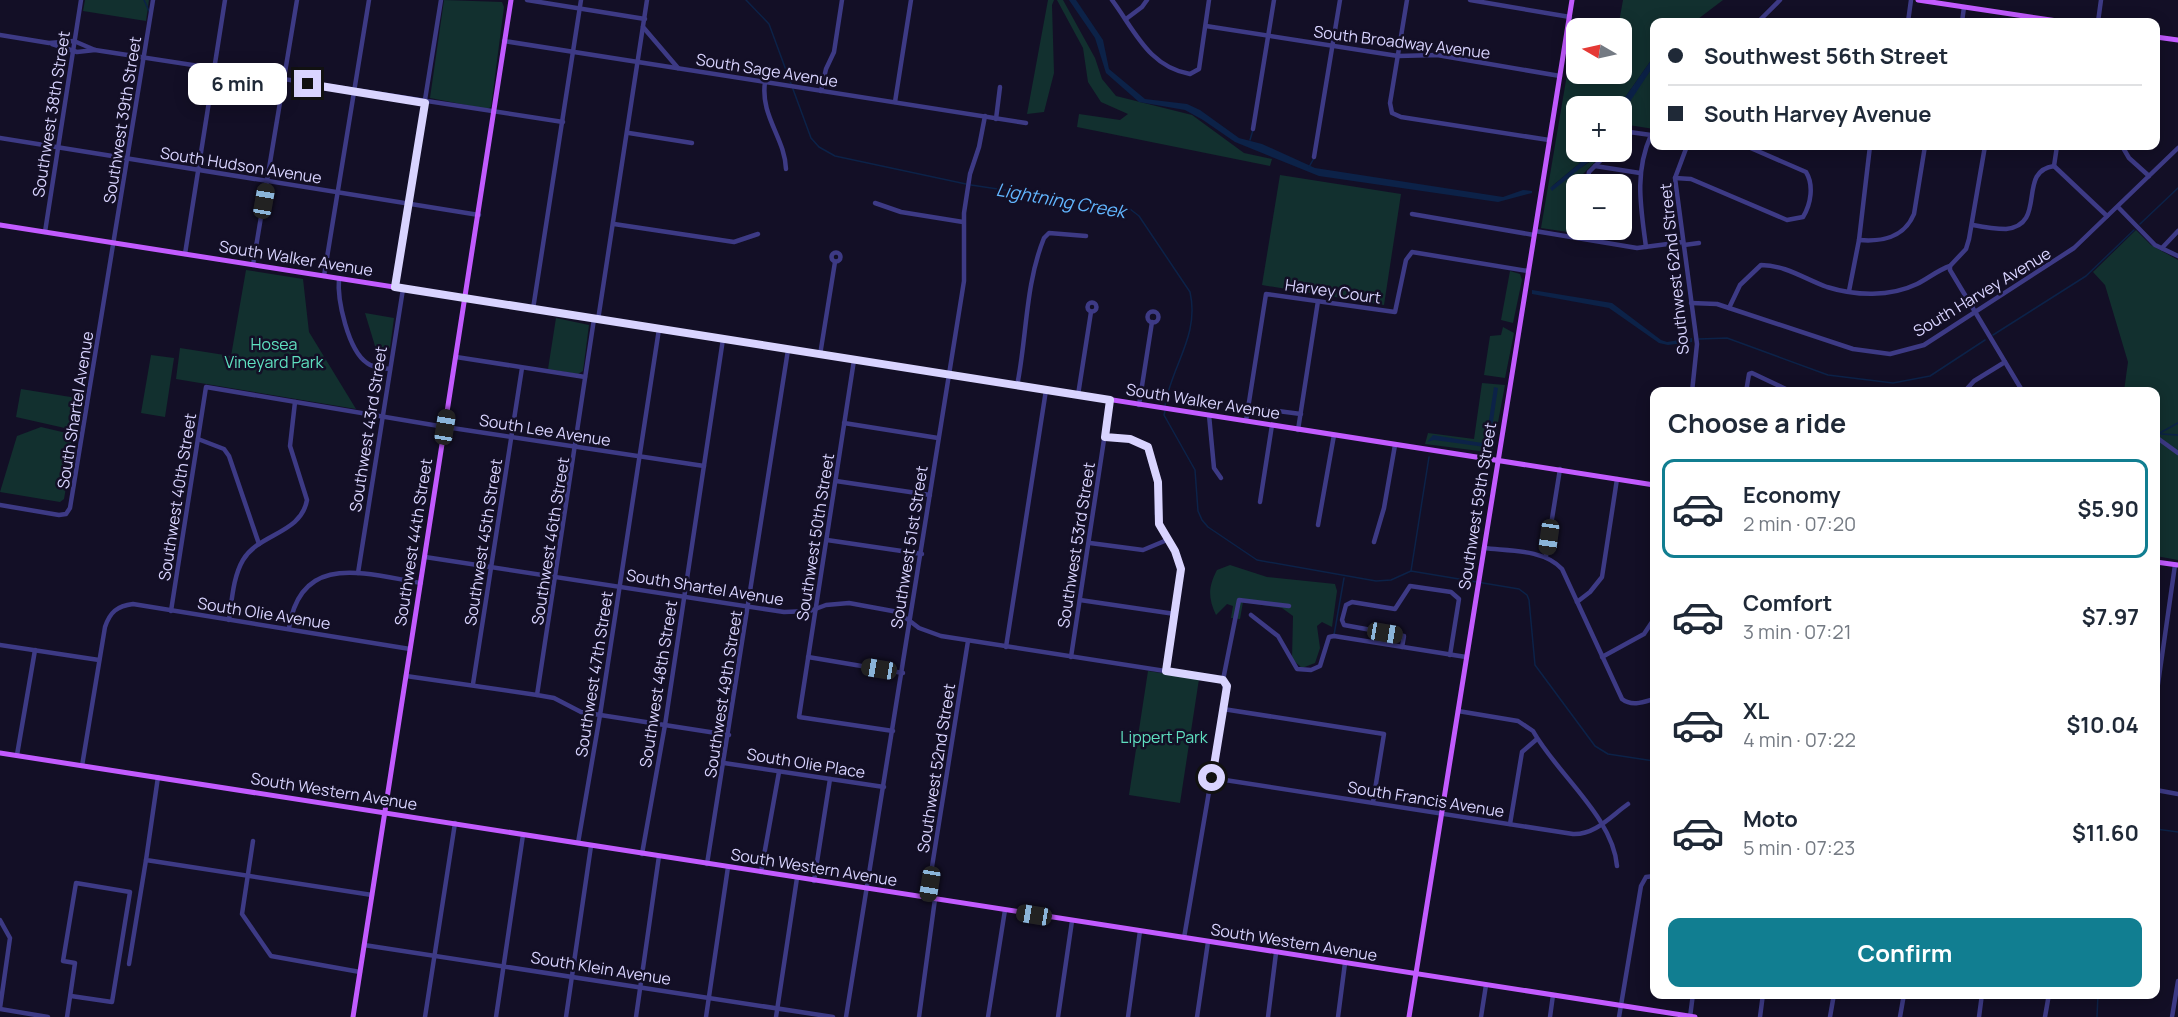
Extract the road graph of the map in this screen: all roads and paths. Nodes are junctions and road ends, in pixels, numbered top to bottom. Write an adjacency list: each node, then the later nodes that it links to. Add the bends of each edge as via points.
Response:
1 (81, 0): 41 (street, Southwest 38th Street)
2 (153, 0): 49 (street, Southwest 39th Street)
3 (225, 0): 51 (street)
4 (297, 0): 54 (street)
5 (369, 0): 57 (street)
6 (441, 0): 60 (street)
7 (511, 0): 42 (main road, Southwest 44th Street)
8 (527, 0): 26 (street)
9 (581, 0): 26 (street)
10 (647, 0): 33 (street, Southwest 46th Street)
11 (841, 0): 58 (street, via 834,52)
12 (909, 0): 59 (street)
13 (1112, 0): 34 (street)
14 (1147, 0): 34 (street)
15 (1209, 0): 35 (street)
16 (1274, 0): 38 (street)
17 (1340, 0): 44 (street)
18 (1407, 0): 48 (street)
19 (1470, 0): 27 (street)
20 (1572, 0): 27 (main road, Southwest 59th Street)
21 (1780, 0): 28 (street)
22 (1911, 0): 29 (street)
23 (1918, 0): 25 (main road)
24 (2101, 0): 32 (street)
25 (1964, 7): 30 (street); 31 (main road)
26 (580, 8): 33 (street); 47 (street)
27 (1570, 17): 53 (main road, Southwest 59th Street)
28 (1762, 18)
29 (1909, 18)
30 (1963, 18)
31 (2015, 18)
32 (2099, 18)
33 (645, 19): 36 (street, Southwest 46th Street)
34 (1126, 19): 35 (street, via 1155,59 1176,70 1196,72)
35 (1206, 26): 38 (street, South Broadway Avenue)
36 (643, 27): 50 (street, Southwest 46th Street); 52 (street)
37 (0, 35): 43 (street)
38 (1269, 35): 44 (street, South Broadway Avenue); 66 (street)
39 (2160, 38): 40 (main road)
40 (2178, 40)
41 (74, 41): 43 (street); 45 (street); 46 (street, Southwest 38th Street)
42 (504, 41): 47 (street, South Sage Avenue); 61 (main road, Southwest 44th Street)
43 (49, 43): 46 (street)
44 (1333, 47): 48 (street, South Broadway Avenue); 83 (street)
45 (95, 50): 46 (street); 49 (street)
46 (73, 52): 75 (street, Southwest 38th Street)
47 (574, 52): 50 (street, South Sage Avenue); 64 (street)
48 (1398, 56): 53 (street, South Broadway Avenue, via 1437,55); 72 (street, via 1390,103 1392,113)
49 (143, 58): 51 (street); 84 (street, Southwest 39th Street)
50 (638, 63): 52 (street, South Sage Avenue); 68 (street, Southwest 46th Street)
51 (214, 69): 54 (street); 89 (street)
52 (679, 69): 55 (street, South Sage Avenue)
53 (1560, 76): 72 (main road, Southwest 59th Street)
54 (284, 80): 57 (street); 94 (street)
55 (765, 82): 58 (street, South Sage Avenue); 88 (street, via 764,105 785,152)
56 (1000, 87): 63 (street)
57 (355, 91): 60 (street); 95 (street)
58 (821, 91): 59 (street, South Sage Avenue)
59 (895, 102): 62 (street, South Sage Avenue)
60 (425, 103): 61 (street); 96 (street)
61 (495, 113): 64 (street); 100 (main road, Southwest 44th Street)
62 (985, 116): 63 (street, South Sage Avenue); 102 (street, Southwest 51st Street)
63 (996, 119): 65 (street, South Sage Avenue)
64 (563, 122): 134 (street)
65 (1026, 123)
66 (1253, 129)
67 (1632, 132): 69 (street)
68 (629, 134): 73 (street); 103 (street, Southwest 46th Street)
69 (1650, 135)
70 (1650, 137): 90 (street)
71 (0, 138): 75 (street, South Hudson Avenue)
72 (1549, 140): 108 (main road, Southwest 59th Street)
73 (692, 143)
74 (2178, 147): 92 (street, South Harvey Avenue)
75 (57, 148): 84 (street, South Hudson Avenue); 107 (street, Southwest 38th Street)
76 (1686, 150): 93 (street, Southwest 62nd Street)
77 (1755, 150): 93 (street, via 1806,172 1811,180 1803,217 1787,220 1691,179)
78 (1870, 150): 113 (street)
79 (1924, 150): 113 (street, via 1910,224 1887,240)
80 (1983, 150): 105 (street)
81 (2056, 150): 87 (street)
82 (2124, 150): 92 (street)
83 (1314, 157)
84 (128, 159): 89 (street, South Hudson Avenue); 114 (street, Southwest 39th Street)
85 (1599, 162): 86 (street)
86 (1595, 166): 90 (street); 91 (street)
87 (2054, 166): 101 (street); 105 (street, via 2037,173 2031,208 2022,222 2008,229)
88 (786, 169)
89 (199, 170): 94 (street, South Hudson Avenue); 119 (street)
90 (1640, 173): 117 (street, via 1638,190)
91 (1588, 174)
92 (2149, 176): 98 (street, South Harvey Avenue)
93 (1675, 178): 115 (street, Southwest 62nd Street)
94 (268, 182): 95 (street, South Hudson Avenue); 122 (street)
95 (338, 192): 96 (street, South Hudson Avenue); 125 (street)
96 (408, 202): 100 (street, South Hudson Avenue); 127 (street)
97 (875, 203): 102 (street, via 901,212)
98 (2118, 207): 101 (street, South Harvey Avenue); 118 (street)
99 (1412, 214): 108 (street)
100 (479, 215): 130 (main road, Southwest 44th Street)
101 (2107, 216): 136 (street, South Harvey Avenue, via 2054,264)
102 (963, 222): 148 (street, Southwest 51st Street, via 964,281)
103 (614, 224): 109 (street, via 734,242); 137 (street, Southwest 46th Street)
104 (0, 225): 107 (main road, South Walker Avenue)
105 (1973, 225): 123 (street, via 1966,249)
106 (2178, 231): 118 (street)
107 (45, 232): 114 (main road, South Walker Avenue)
108 (1534, 233): 111 (street); 124 (main road, Southwest 59th Street)
109 (758, 234)
110 (1086, 236): 150 (street, via 1057,232 1044,238 1026,314 1024,356)
111 (1566, 237)
112 (1593, 240): 117 (street)
113 (1859, 240): 129 (street)
114 (114, 243): 119 (main road, South Walker Avenue); 190 (street, South Shartel Avenue, via 70,508 59,515)
115 (1684, 243): 116 (street); 117 (street); 132 (street, Southwest 62nd Street)
116 (1699, 243)
117 (1646, 247)
118 (2162, 248): 120 (street)
119 (185, 254): 122 (main road, South Walker Avenue)
120 (2178, 256)
121 (836, 262): 142 (street)
122 (254, 265): 125 (main road, South Walker Avenue)
123 (1950, 266): 129 (street, via 1901,290 1876,295); 136 (street)
124 (1528, 271): 131 (street, Harvey Court, via 1412,252 1406,260 1395,312); 181 (main road, Southwest 59th Street)
125 (324, 276): 126 (main road, South Walker Avenue)
126 (339, 278): 127 (main road, South Walker Avenue); 147 (street, via 341,313 361,357 374,367)
127 (395, 287): 128 (main road, South Walker Avenue)
128 (403, 289): 130 (main road, South Walker Avenue); 147 (street, Southwest 43rd Street)
129 (1849, 291): 133 (street, via 1772,265 1761,265 1740,285)
130 (465, 299): 134 (main road, South Walker Avenue); 143 (main road, Southwest 44th Street)
131 (1318, 301): 162 (street, Harvey Court, via 1266,294); 163 (street)
132 (1691, 303): 133 (street, South Harvey Avenue, via 1707,302); 152 (street, Southwest 62nd Street, via 1698,352)
133 (1729, 308): 136 (street, South Harvey Avenue, via 1832,344 1890,354 1924,345)
134 (533, 309): 137 (main road, South Walker Avenue)
135 (1091, 312): 158 (street)
136 (1974, 313): 145 (street)
137 (596, 319): 139 (main road, South Walker Avenue); 149 (street, Southwest 46th Street)
138 (1152, 322): 161 (street)
139 (659, 329): 140 (main road, South Walker Avenue); 180 (street, Southwest 47th Street)
140 (723, 339): 141 (main road, South Walker Avenue); 182 (street, Southwest 48th Street)
141 (788, 350): 142 (main road, South Walker Avenue); 211 (street, Southwest 49th Street)
142 (820, 355): 144 (main road, South Walker Avenue)
143 (456, 357): 146 (street); 169 (main road, Southwest 44th Street)
144 (854, 360): 148 (main road, South Walker Avenue); 167 (street, Southwest 50th Street)
145 (2005, 362): 155 (street); 156 (street)
146 (522, 368): 149 (street); 172 (street, Southwest 45th Street)
147 (390, 369): 165 (street, Southwest 43rd Street)
148 (948, 375): 150 (main road, South Walker Avenue); 174 (street, Southwest 51st Street)
149 (585, 378): 178 (street, Southwest 46th Street)
150 (1017, 386): 157 (main road, South Walker Avenue)
151 (206, 387): 160 (street, South Lee Avenue); 175 (street, Southwest 40th Street)
152 (1693, 387)
153 (1747, 387): 154 (street, via 1749,374)
154 (1782, 387)
155 (1969, 387)
156 (2020, 387)
157 (1046, 390): 158 (main road, South Walker Avenue); 223 (street)
158 (1078, 395): 159 (main road, South Walker Avenue)
159 (1110, 400): 161 (main road, South Walker Avenue); 173 (street, Southwest 53rd Street)
160 (295, 402): 165 (street, South Lee Avenue); 196 (street, via 290,446 306,507 291,525)
161 (1139, 405): 164 (main road, South Walker Avenue)
162 (1248, 406): 163 (street); 166 (street)
163 (1300, 414): 170 (street)
164 (1209, 416): 166 (main road, South Walker Avenue); 184 (street, via 1215,468)
165 (382, 417): 169 (street, South Lee Avenue); 204 (street, Southwest 43rd Street)
166 (1246, 421): 168 (main road, South Walker Avenue)
167 (844, 423): 174 (street); 186 (street, Southwest 50th Street)
168 (1272, 425): 170 (main road, South Walker Avenue); 189 (street)
169 (445, 427): 172 (street, South Lee Avenue); 200 (main road, Southwest 44th Street)
170 (1298, 430): 171 (main road, South Walker Avenue)
171 (1334, 435): 177 (main road, South Walker Avenue); 191 (street)
172 (511, 437): 178 (street, South Lee Avenue); 203 (street, Southwest 45th Street)
173 (1105, 437): 193 (street, via 1130,439 1148,447 1158,482 1157,514); 195 (street, Southwest 53rd Street)
174 (938, 438): 188 (street, Southwest 51st Street)
175 (198, 439): 196 (street, via 224,449 230,456); 214 (street, Southwest 40th Street)
176 (2160, 440): 179 (street)
177 (1395, 445): 181 (main road, South Walker Avenue); 194 (street)
178 (576, 448): 180 (street, South Lee Avenue); 205 (street, Southwest 46th Street)
179 (2178, 453)
180 (640, 457): 182 (street, South Lee Avenue); 207 (street, Southwest 47th Street)
181 (1498, 459): 183 (main road, South Walker Avenue); 197 (main road, Southwest 59th Street)
182 (704, 466): 208 (street, Southwest 48th Street)
183 (1560, 470): 185 (main road, South Walker Avenue); 199 (street)
184 (1221, 478)
185 (1617, 479): 187 (main road, South Walker Avenue); 210 (street, via 1602,577)
186 (836, 481): 188 (street); 192 (street, Southwest 50th Street)
187 (1650, 484)
188 (930, 495): 198 (street, Southwest 51st Street)
189 (1260, 502)
190 (0, 505)
191 (1318, 525)
192 (827, 540): 198 (street); 213 (street, Southwest 50th Street)
193 (1167, 540): 195 (street, via 1143,550); 215 (street, via 1181,569)
194 (1374, 542)
195 (1090, 543): 209 (street, Southwest 53rd Street)
196 (259, 544): 217 (street, via 243,559 237,573)
197 (1484, 548): 199 (street); 230 (main road, Southwest 59th Street)
198 (922, 554): 218 (street, Southwest 51st Street)
199 (1546, 556): 210 (street, via 1562,569)
200 (425, 557): 203 (street, South Shartel Avenue); 206 (main road, Southwest 44th Street)
201 (2160, 563): 202 (main road)
202 (2176, 565): 234 (street)
203 (491, 566): 205 (street, South Shartel Avenue); 238 (street, Southwest 45th Street)
204 (358, 573): 206 (street); 220 (street, via 337,571 310,586 295,603)
205 (556, 576): 207 (street, South Shartel Avenue); 239 (street, Southwest 46th Street)
206 (421, 583): 225 (main road, Southwest 44th Street)
207 (620, 586): 208 (street, South Shartel Avenue); 243 (street, Southwest 47th Street)
208 (684, 596): 211 (street, South Shartel Avenue); 244 (street, Southwest 48th Street)
209 (1080, 600): 215 (street); 229 (street, Southwest 53rd Street)
210 (1576, 602): 231 (street)
211 (749, 606): 213 (street, South Shartel Avenue, via 784,612); 246 (street, Southwest 49th Street)
212 (1289, 606): 237 (street, via 1239,600)
213 (817, 609): 218 (street, South Shartel Avenue, via 849,603 890,610); 228 (street, Southwest 50th Street)
214 (171, 611): 217 (street, South Olie Avenue); 232 (street, South Olie Avenue, via 133,604 121,606 108,616)
215 (1175, 614): 233 (street)
216 (1251, 615): 224 (street, via 1278,636 1297,669 1320,666 1329,637)
217 (228, 620): 220 (street, South Olie Avenue)
218 (911, 620): 221 (street, South Shartel Avenue, via 928,632); 235 (street, Southwest 51st Street)
219 (1650, 625): 231 (street, via 1644,634)
220 (289, 628): 225 (street, South Olie Avenue)
221 (968, 641): 223 (street, South Shartel Avenue); 283 (street, Southwest 52nd Street)
222 (0, 645): 226 (street)
223 (1006, 647): 229 (street, South Shartel Avenue)
224 (1402, 647): 227 (street); 227 (street, via 1404,636 1345,626 1342,620 1346,605 1352,602 1395,609 1410,586 1454,593 1460,599)
225 (410, 649): 236 (main road, Southwest 44th Street)
226 (35, 650): 232 (street); 249 (street)
227 (1450, 655): 230 (street)
228 (808, 657): 235 (street); 245 (street, Southwest 50th Street, via 800,717)
229 (1071, 657): 233 (street, South Shartel Avenue)
230 (1466, 657): 242 (main road, Southwest 59th Street)
231 (1602, 657): 240 (street, via 1622,699 1627,703)
232 (99, 660): 251 (street)
233 (1166, 671): 237 (street, South Shartel Avenue)
234 (2160, 671)
235 (903, 673): 245 (street, Southwest 51st Street)
236 (406, 676): 238 (street); 261 (main road, Southwest 44th Street)
237 (1223, 680): 241 (street, via 1227,686)
238 (473, 684): 239 (street)
239 (537, 695): 243 (street, via 554,698 574,710)
240 (1650, 700)
241 (1223, 709): 254 (street); 259 (street, via 1384,734)
242 (1458, 711): 247 (street, via 1518,721 1533,731); 262 (main road, Southwest 59th Street)
243 (600, 715): 244 (street); 268 (street, Southwest 47th Street)
244 (665, 724): 246 (street); 270 (street, Southwest 48th Street)
245 (893, 730): 256 (street, Southwest 51st Street)
246 (729, 735): 250 (street, Southwest 49th Street)
247 (1537, 739): 264 (street); 265 (street, via 1522,752)
248 (0, 753): 249 (main road, South Western Avenue)
249 (17, 755): 251 (main road, South Western Avenue)
250 (724, 763): 252 (street, South Olie Place); 273 (street, Southwest 49th Street)
251 (82, 766): 253 (main road, South Western Avenue)
252 (779, 772): 255 (street, South Olie Place); 276 (street)
253 (158, 777): 261 (main road, South Western Avenue); 272 (street)
254 (1212, 778): 259 (street, South Francis Avenue); 289 (street)
255 (830, 779): 256 (street, South Olie Place); 280 (street)
256 (884, 787): 281 (street, Southwest 51st Street)
257 (2160, 791): 258 (street)
258 (2178, 794)
259 (1373, 802): 262 (street, South Francis Avenue)
260 (1628, 804): 264 (street, South Francis Avenue)
261 (385, 813): 263 (main road, South Western Avenue); 282 (main road, Southwest 44th Street)
262 (1442, 814): 265 (street, South Francis Avenue); 298 (main road, Southwest 59th Street)
263 (455, 823): 266 (main road, South Western Avenue); 293 (street)
264 (1600, 823): 265 (street, South Francis Avenue, via 1583,834); 274 (street, via 1612,841)
265 (1510, 824)
266 (523, 835): 268 (main road, South Western Avenue); 296 (street)
267 (253, 841): 277 (street)
268 (578, 843): 269 (main road, South Western Avenue)
269 (591, 846): 270 (main road, South Western Avenue); 299 (street)
270 (642, 854): 271 (main road, South Western Avenue)
271 (660, 856): 273 (main road, South Western Avenue); 302 (street)
272 (146, 860): 277 (street); 295 (street)
273 (706, 864): 275 (main road, South Western Avenue)
274 (1617, 866)
275 (728, 867): 276 (main road, South Western Avenue); 306 (street)
276 (761, 872): 279 (main road, South Western Avenue)
277 (247, 876): 282 (street); 297 (street, via 242,914 271,956)
278 (1650, 876): 313 (street, via 1641,886)
279 (797, 878): 280 (main road, South Western Avenue); 314 (street)
280 (814, 880): 281 (main road, South Western Avenue)
281 (865, 888): 283 (main road, South Western Avenue); 326 (street, Southwest 51st Street)
282 (372, 896): 291 (main road, Southwest 44th Street)
283 (927, 898): 284 (main road, South Western Avenue)
284 (935, 899): 285 (main road, South Western Avenue); 327 (street)
285 (1005, 910): 287 (main road, South Western Avenue); 328 (street)
286 (0, 920): 303 (street, via 10,938)
287 (1072, 921): 288 (main road, South Western Avenue); 329 (street)
288 (1140, 931): 289 (main road, South Western Avenue); 330 (street)
289 (1184, 938): 290 (main road, South Western Avenue)
290 (1208, 942): 292 (main road, South Western Avenue); 331 (street)
291 (364, 945): 293 (street, South Klein Avenue); 297 (main road, Southwest 44th Street)
292 (1276, 952): 294 (main road, South Western Avenue); 332 (street)
293 (434, 956): 296 (street, South Klein Avenue); 319 (street)
294 (1345, 963): 298 (main road, South Western Avenue); 333 (street)
295 (129, 964)
296 (504, 965): 299 (street, South Klein Avenue); 320 (street)
297 (360, 972): 318 (main road, Southwest 44th Street)
298 (1415, 974): 301 (main road, South Western Avenue); 334 (main road, Southwest 59th Street)
299 (572, 977): 302 (street, South Klein Avenue); 321 (street)
300 (2178, 981): 345 (street)
301 (1485, 985): 304 (main road, South Western Avenue); 335 (street)
302 (641, 987): 306 (street, South Klein Avenue); 322 (street)
303 (1, 994): 315 (street)
304 (1553, 995): 313 (main road, South Western Avenue); 336 (street)
305 (71, 996): 305 (street, via 75,963 63,961 76,883 130,892 112,1002); 317 (street)
306 (709, 997): 314 (street, South Klein Avenue); 323 (street)
307 (1692, 999): 338 (street)
308 (1762, 999): 340 (street)
309 (1833, 999): 341 (street)
310 (1903, 999): 342 (street)
311 (1981, 999): 343 (street)
312 (2048, 999): 344 (street)
313 (1621, 1006): 337 (street); 338 (main road, South Western Avenue)
314 (778, 1008): 324 (street); 325 (street, South Klein Avenue)
315 (0, 1009): 316 (street)
316 (48, 1017)
317 (67, 1017)
318 (353, 1017)
319 (424, 1017)
320 (496, 1017)
321 (566, 1017)
322 (636, 1017)
323 (706, 1017)
324 (776, 1017)
325 (833, 1017)
326 (846, 1017)
327 (919, 1017)
328 (988, 1017)
329 (1058, 1017)
330 (1128, 1017)
331 (1197, 1017)
332 (1268, 1017)
333 (1338, 1017)
334 (1409, 1017)
335 (1480, 1017)
336 (1550, 1017)
337 (1619, 1017)
338 (1690, 1017): 339 (main road, South Western Avenue)
339 (1695, 1017)
340 (1760, 1017)
341 (1830, 1017)
342 (1900, 1017)
343 (1979, 1017)
344 (2045, 1017)
345 (2172, 1017)

